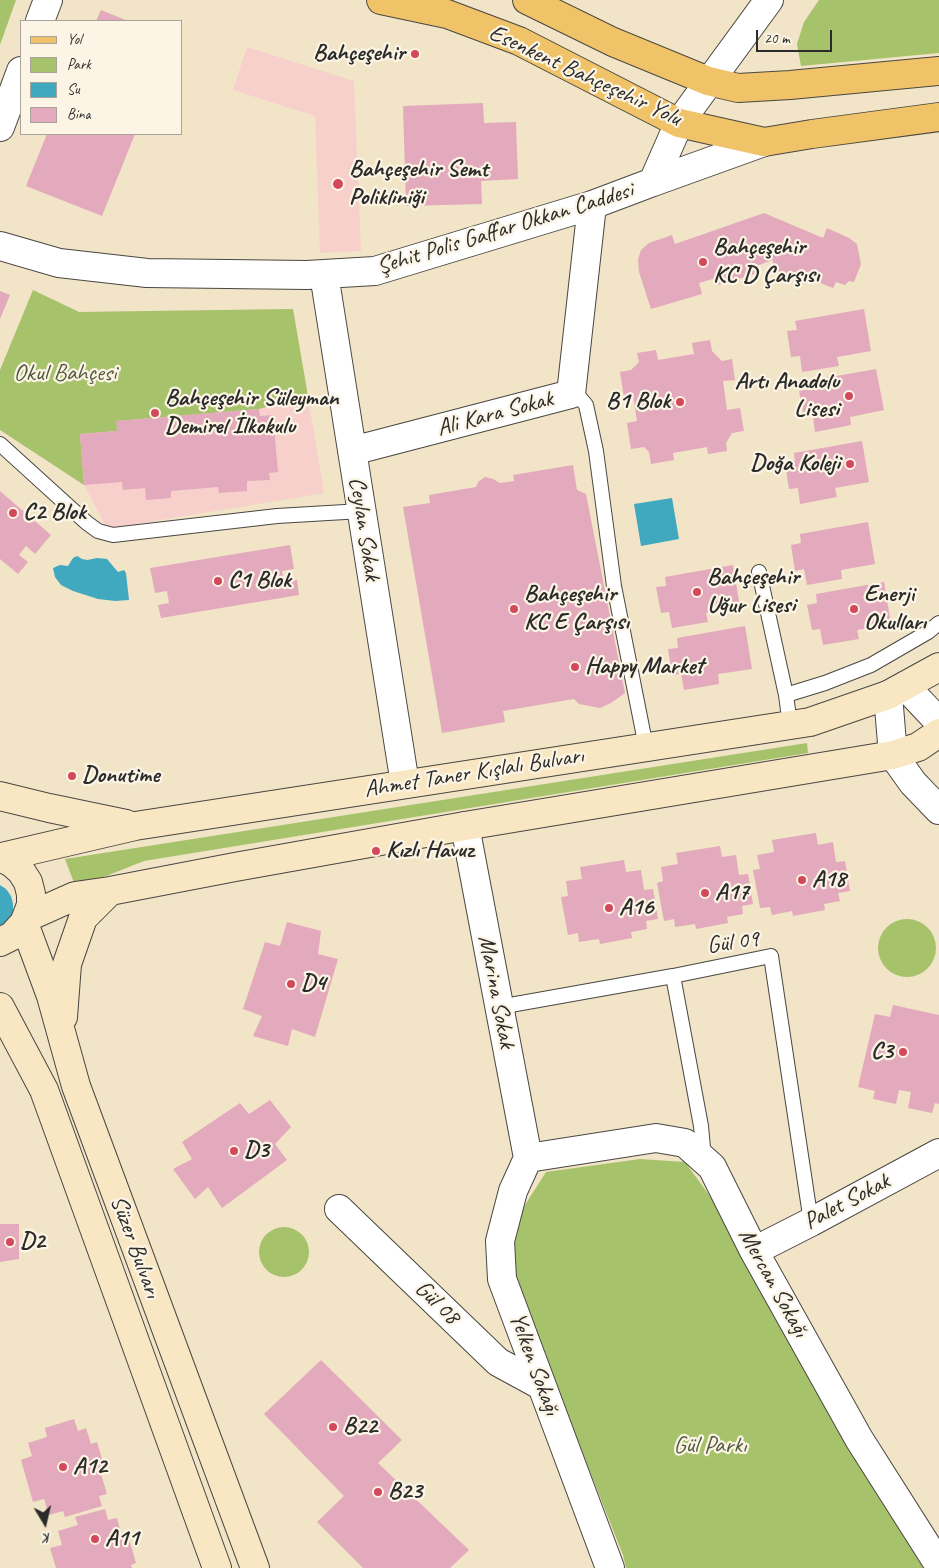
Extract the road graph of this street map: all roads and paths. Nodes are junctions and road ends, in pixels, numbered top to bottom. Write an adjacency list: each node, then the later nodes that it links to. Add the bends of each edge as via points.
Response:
1 (48, 0): 5 (street)
2 (381, 0): 9 (main road, Esenkent Bahçeşehir Yolu, via 447,14 519,41)
3 (527, 0): 8 (main road, Esenkent Bahçeşehir Yolu, via 613,42)
4 (768, 0): 8 (street, Şehit Polis Gaffar Okkan Caddesi)
5 (40, 20)
6 (939, 71): 8 (main road, Esenkent Bahçeşehir Yolu, via 738,88)
7 (20, 74): 11 (street)
8 (708, 82): 9 (street, Şehit Polis Gaffar Okkan Caddesi)
9 (686, 113): 12 (main road, Esenkent Bahçeşehir Yolu); 13 (street, Şehit Polis Gaffar Okkan Caddesi)
10 (939, 117): 12 (main road, Esenkent Bahçeşehir Yolu)
11 (0, 127)
12 (764, 142): 13 (street)
13 (653, 182): 14 (street, Şehit Polis Gaffar Okkan Caddesi)
14 (592, 205): 16 (street, Şehit Polis Gaffar Okkan Caddesi, via 376,271); 17 (street, Ali Kara Sokak)
15 (0, 246): 16 (street, Şehit Polis Gaffar Okkan Caddesi, via 59,262 147,273)
16 (324, 274): 19 (street, Ceylan Sokak)
17 (571, 394): 19 (street, Ali Kara Sokak); 29 (lane, via 586,405 596,451 614,586)
18 (0, 444): 20 (lane, via 87,523 98,531 113,534 277,516)
19 (352, 451): 20 (street, Ceylan Sokak)
20 (362, 511): 31 (street, Ceylan Sokak)
21 (759, 572): 25 (lane)
22 (939, 622): 25 (lane, via 928,632 871,665)
23 (939, 667): 24 (main road, Ahmet Taner Kışlalı Bulvarı)
24 (897, 691): 26 (street); 27 (main road, Ahmet Taner Kışlalı Bulvarı, via 810,722); 30 (street)
25 (786, 695): 27 (lane)
26 (939, 722)
27 (790, 725): 29 (main road, Ahmet Taner Kışlalı Bulvarı)
28 (939, 733): 30 (main road, via 918,747)
29 (646, 747): 31 (main road, Ahmet Taner Kışlalı Bulvarı)
30 (893, 754): 33 (street, via 913,783); 35 (main road)
31 (405, 784): 34 (main road, Ahmet Taner Kışlalı Bulvarı)
32 (0, 796): 34 (main road)
33 (939, 810)
34 (135, 826): 36 (main road, Ahmet Taner Kışlalı Bulvarı)
35 (465, 826): 37 (main road); 41 (street, Marina Sokak)
36 (1, 857): 38 (main road, via 22,871 28,882 31,906)
37 (110, 891): 38 (main road, via 75,896); 43 (main road, via 83,918 67,964)
38 (26, 920): 39 (main road, via 12,936); 43 (main road, Süzer Bulvarı)
39 (0, 942)
40 (673, 976): 41 (lane, Gül 09); 45 (lane, via 701,1126); 48 (lane, Gül 09, via 771,956)
41 (499, 1007): 46 (street, Marina Sokak)
42 (2, 1012): 52 (main road, Süzer Bulvarı, via 44,1090)
43 (62, 1034): 53 (main road, Süzer Bulvarı, via 76,1086)
44 (939, 1152): 48 (street, Palet Sokak)
45 (701, 1157): 46 (street, Mercan Sokağı, via 685,1143 656,1138); 49 (street, Mercan Sokağı, via 712,1166)
46 (528, 1158): 50 (street, Yelken Sokağı, via 512,1191 500,1242 502,1279)
47 (339, 1209): 50 (street, Gül 08, via 498,1362)
48 (811, 1222): 49 (street, Palet Sokak)
49 (754, 1251): 51 (street, Mercan Sokağı, via 859,1439)
50 (542, 1386): 54 (street, Yelken Sokağı)
51 (939, 1565)
52 (217, 1568)
53 (255, 1568)
54 (610, 1568)

